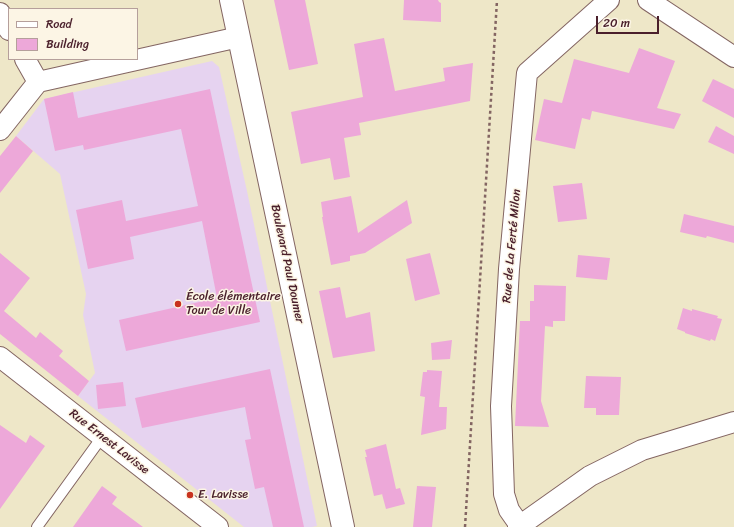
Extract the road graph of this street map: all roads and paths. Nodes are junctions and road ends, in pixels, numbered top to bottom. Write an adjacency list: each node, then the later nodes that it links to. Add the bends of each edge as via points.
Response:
1 (231, 0): 7 (main road, Boulevard Paul Doumer)
2 (497, 0): 21 (path)
3 (609, 0): 17 (street, Rue de La Ferté Milon, via 527,73 509,270 501,406 504,494 509,510)
4 (648, 0): 8 (street)
5 (0, 13): 6 (street)
6 (8, 28)
7 (239, 36): 9 (street); 20 (main road, Boulevard Paul Doumer)
8 (734, 57)
9 (138, 59)
10 (26, 60): 12 (street)
11 (134, 60): 12 (street)
12 (38, 82): 13 (street)
13 (0, 130)
14 (0, 357): 16 (street, Rue Ernest Lavisse)
15 (734, 422): 17 (street, via 642,450 590,476)
16 (102, 437): 18 (lane); 19 (street, Rue Ernest Lavisse)
17 (520, 526)
18 (37, 527)
19 (218, 527)
20 (343, 527)
21 (465, 527)

